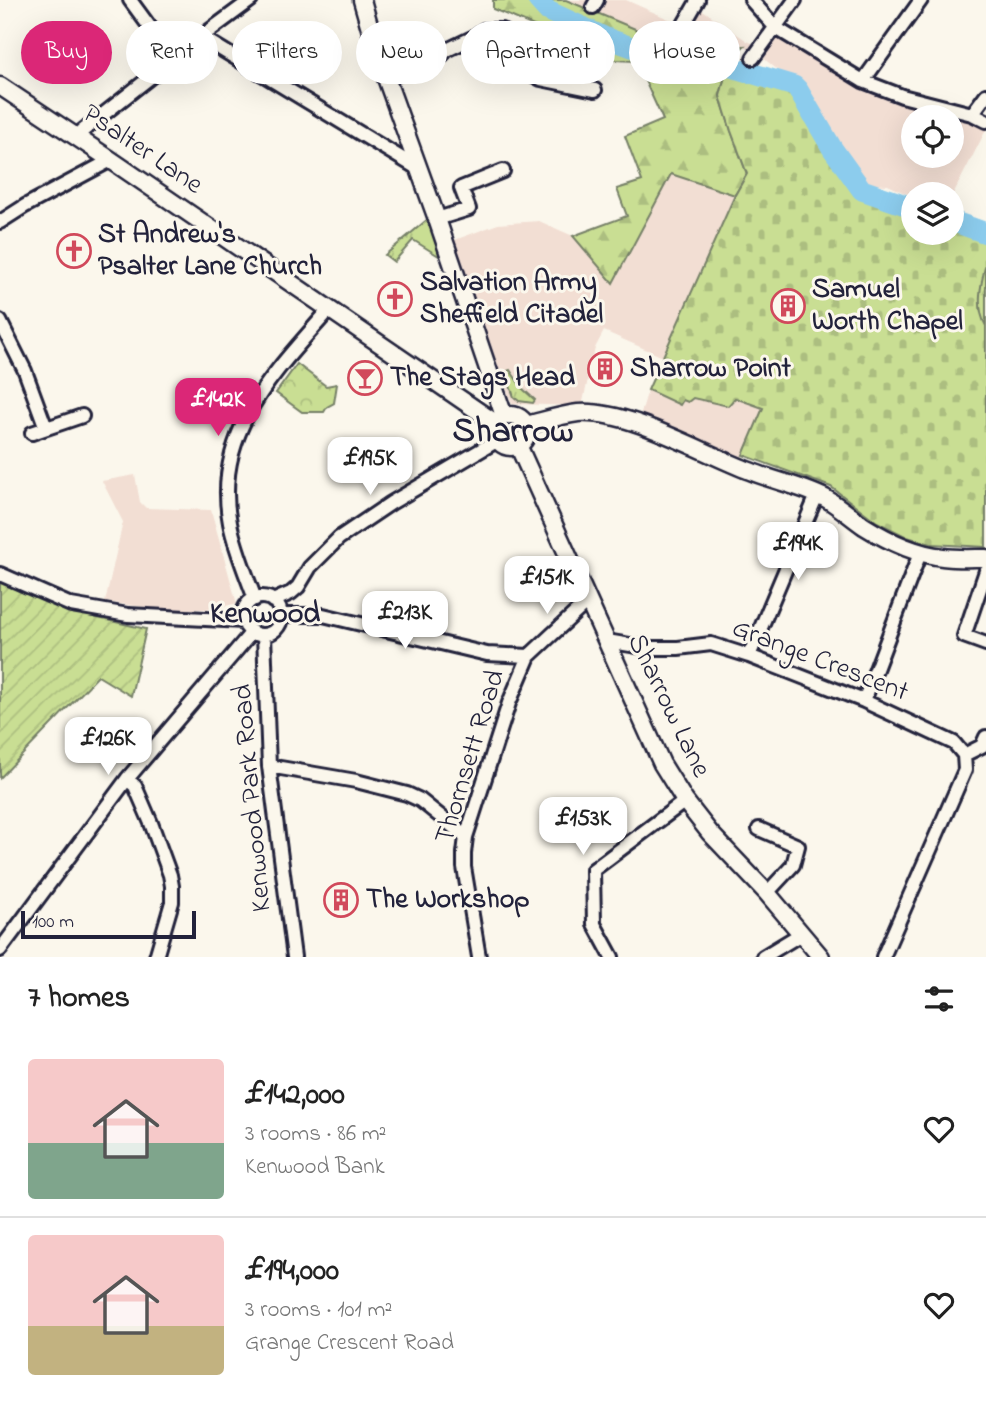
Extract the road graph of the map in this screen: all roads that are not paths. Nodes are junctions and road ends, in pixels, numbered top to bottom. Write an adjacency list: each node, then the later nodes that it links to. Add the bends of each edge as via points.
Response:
1 (130, 0): 8 (street)
2 (249, 0): 11 (street)
3 (362, 0): 9 (street)
4 (698, 0): 10 (street)
5 (751, 0): 12 (street)
6 (795, 0): 12 (street)
7 (921, 0): 16 (street)
8 (145, 21)
9 (368, 21)
10 (686, 21)
11 (218, 24)
12 (776, 28): 15 (street); 16 (street)
13 (218, 47): 26 (street)
14 (447, 50): 20 (street, via 484,30 501,30 516,39 530,74)
15 (753, 58)
16 (863, 81): 22 (street)
17 (143, 84): 24 (street)
18 (388, 84): 26 (street)
19 (0, 86): 24 (street, Psalter Lane)
20 (595, 90)
21 (986, 95): 22 (street)
22 (972, 114): 23 (street)
23 (986, 121)
24 (76, 136): 25 (street, Psalter Lane)
25 (111, 160): 29 (street); 30 (street, Psalter Lane)
26 (419, 169): 28 (street)
27 (503, 171): 28 (street, via 461,188 470,209)
28 (438, 219): 34 (street)
29 (0, 222)
30 (329, 310): 34 (street, Psalter Lane); 43 (street, via 249,410 231,455 230,523)
31 (0, 321): 35 (street)
32 (82, 416): 35 (street)
33 (526, 425): 34 (street, via 514,415); 37 (street, via 526,436); 38 (street, via 580,413 615,417)
34 (500, 427): 37 (street, via 507,446); 44 (street, via 339,538 310,567 298,587)
35 (46, 428): 36 (street)
36 (32, 433)
37 (519, 445): 45 (street, Sharrow Lane)
38 (817, 495): 39 (street, via 889,541); 52 (street)
39 (920, 553): 40 (street); 53 (street)
40 (986, 558)
41 (986, 571): 50 (street, via 964,636)
42 (0, 574): 47 (street, via 71,605 128,615)
43 (255, 599): 44 (street); 47 (street, via 245,608)
44 (273, 601): 46 (street)
45 (588, 601): 49 (street, Sharrow Lane); 51 (street)
46 (281, 615): 48 (street, via 275,630); 51 (street, via 323,615 486,654)
47 (244, 621): 48 (street)
48 (258, 634): 56 (street, Kenwood Park Road); 57 (street)
49 (607, 641): 52 (street, Grange Crescent, via 648,648 710,644); 58 (street, Sharrow Lane, via 662,764)
50 (986, 644)
51 (529, 656): 60 (street, Thornsett Road)
52 (749, 656): 53 (street, Grange Crescent)
53 (864, 701): 55 (street, Grange Crescent, via 954,743)
54 (986, 737): 55 (street, via 982,746)
55 (964, 755): 70 (street, via 965,770)
56 (269, 766): 60 (street, via 407,794); 65 (street, Kenwood Park Road)
57 (127, 779): 63 (street); 64 (street, via 135,786 170,875 172,902)
58 (685, 802): 61 (street, Sharrow Lane); 67 (street, via 593,870 594,924)
59 (759, 829): 61 (street, via 798,846 793,865)
60 (466, 836): 66 (street, Thornsett Road, via 464,867)
61 (767, 893): 62 (street, Sharrow Lane)
62 (801, 934): 68 (street); 69 (street, Sharrow Lane)
63 (0, 950)
64 (156, 957)
65 (294, 957)
66 (479, 957)
67 (612, 957)
68 (763, 957)
69 (821, 957)
70 (883, 957)

